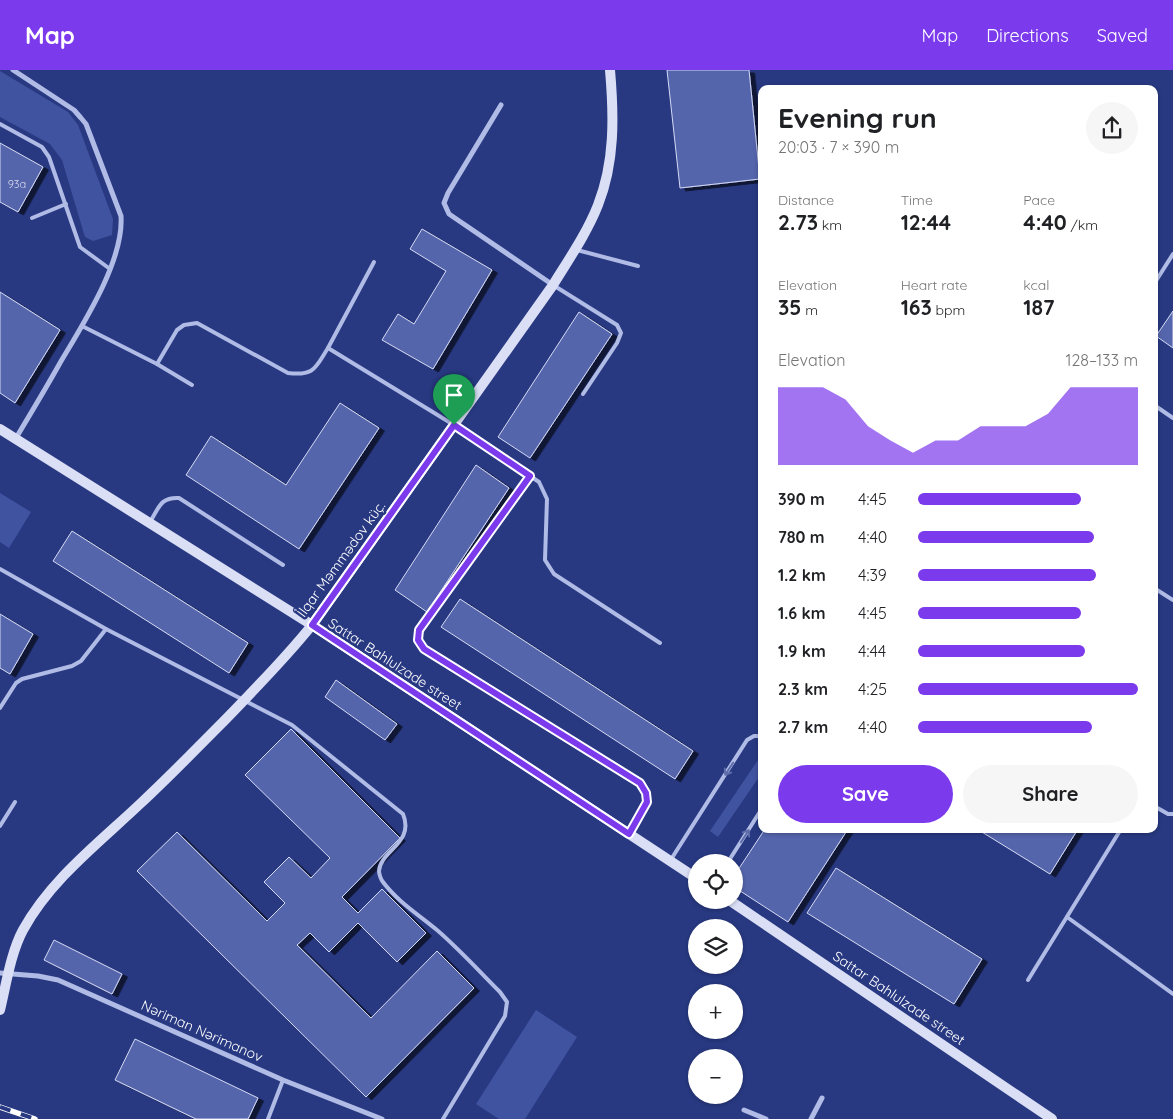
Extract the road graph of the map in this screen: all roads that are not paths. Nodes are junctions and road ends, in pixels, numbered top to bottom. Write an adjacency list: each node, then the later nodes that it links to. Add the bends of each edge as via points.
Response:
1 (13, 70): 11 (street, via 74,110 86,124 121,216 122,228)
2 (610, 70): 7 (main road, İlqar Məmmədov küç., via 613,127 608,172 598,206)
3 (501, 105): 13 (street, via 444,204 449,214)
4 (0, 124): 5 (lane, via 42,147 49,157)
5 (66, 204): 6 (lane); 11 (lane, via 80,248)
6 (32, 218)
7 (575, 249): 10 (lane); 13 (main road, İlqar Məmmədov küç.)
8 (1173, 254): 12 (lane)
9 (374, 262): 15 (lane)
10 (638, 266)
11 (110, 268): 14 (street)
12 (1158, 278)
13 (553, 285): 18 (lane, via 617,325 621,333); 21 (main road, İlqar Məmmədov küç.)
14 (82, 326): 16 (lane); 23 (street)
15 (328, 348): 16 (lane, via 313,370 303,375 288,373 197,323 177,330); 21 (lane)
16 (157, 364): 17 (lane)
17 (192, 385)
18 (583, 394)
19 (1158, 408): 20 (lane)
20 (1173, 418)
21 (454, 425): 24 (lane); 30 (main road, İlqar Məmmədov küç.)
22 (0, 429): 23 (main road, Sattar Bahlulzade street)
23 (16, 438): 25 (main road, Sattar Bahlulzade street)
24 (530, 476): 32 (lane, via 539,482 547,499 544,560 554,574); 42 (lane, via 419,630 418,640 424,649 640,783 647,802)
25 (149, 524): 26 (lane, via 162,502 179,498); 30 (main road, Sattar Bahlulzade street)
26 (283, 565)
27 (0, 569): 31 (lane)
28 (1158, 591): 29 (lane)
29 (1173, 600)
30 (312, 625): 33 (main road, İlqar Məmmədov küç., via 272,673); 42 (main road, Sattar Bahlulzade street)
31 (106, 629): 33 (lane); 34 (lane, via 82,661 22,679)
32 (660, 643)
33 (244, 700): 48 (main road, İlqar Məmmədov küç., via 46,896 22,932); 57 (lane, via 292,725 403,814 404,835 382,862 379,871 382,881 438,931 500,992 506,1002 505,1016)
34 (0, 708)
35 (758, 736): 44 (lane, one-way to 44, via 747,740)
36 (15, 802): 40 (lane)
37 (1158, 808): 38 (lane)
38 (1173, 814)
39 (758, 815): 43 (lane, one-way to 39)
40 (0, 826)
41 (1119, 833): 47 (lane)
42 (629, 834): 44 (main road, Sattar Bahlulzade street)
43 (733, 854)
44 (670, 861): 45 (main road, Sattar Bahlulzade street)
45 (688, 873)
46 (742, 909): 60 (main road, Sattar Bahlulzade street)
47 (1067, 917): 49 (lane); 50 (lane)
48 (5, 973): 51 (main road, İlqar Məmmədov küç.); 52 (street, Nəriman Nərimanov, via 58,980)
49 (1028, 980)
50 (1173, 994)
51 (0, 1010)
52 (283, 1080): 55 (lane); 56 (street, Nəriman Nərimanov)
53 (822, 1098): 59 (street)
54 (744, 1110): 58 (street)
55 (268, 1119)
56 (382, 1119)
57 (443, 1119)
58 (766, 1119)
59 (812, 1119)
60 (1052, 1119)

